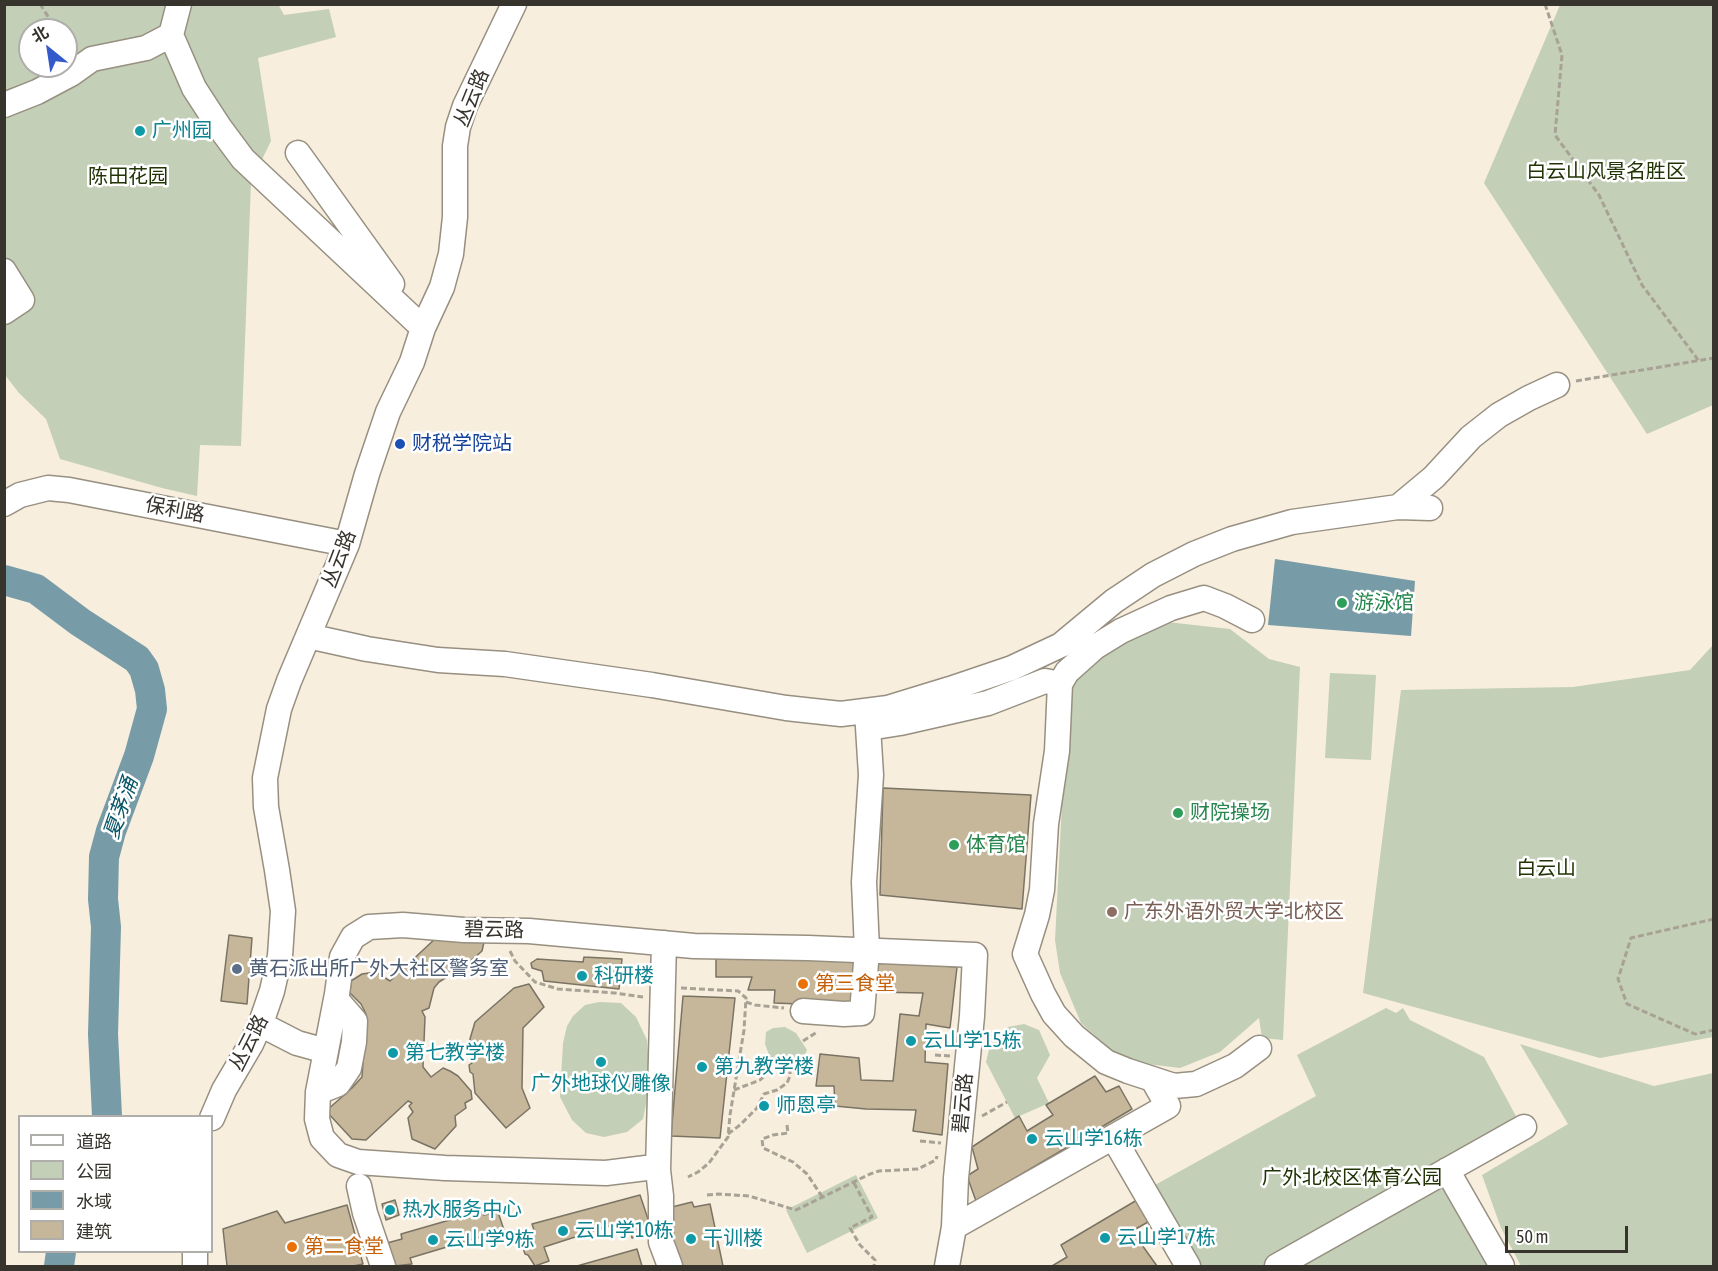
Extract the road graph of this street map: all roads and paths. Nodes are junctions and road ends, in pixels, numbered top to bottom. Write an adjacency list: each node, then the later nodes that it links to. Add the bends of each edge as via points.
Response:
1 (40, 4): 5 (path)
2 (179, 4): 6 (street)
3 (514, 4): 11 (street, 丛云路, via 458,127 451,254 442,287)
4 (1545, 4): 13 (path, via 1562,54 1555,135 1599,195 1642,285)
5 (49, 18)
6 (171, 35): 7 (street, via 146,48 92,59 37,92); 11 (street, via 194,88 243,159)
7 (4, 105)
8 (298, 153): 11 (street)
9 (4, 271): 10 (street, via 22,300)
10 (4, 312)
11 (423, 328): 18 (street, 丛云路, via 388,412)
12 (1713, 358): 13 (path)
13 (1698, 361): 14 (path)
14 (1557, 385): 16 (street, via 1499,415)
15 (4, 504): 18 (street, 保利路, via 48,488 69,490)
16 (1398, 507): 17 (street); 22 (street, via 1292,522 1194,554 1114,601 1061,645 1012,668 888,708)
17 (1430, 508)
18 (347, 544): 20 (street, 丛云路)
19 (1252, 620): 21 (street, via 1204,598 1171,608 1095,647 1067,672)
20 (308, 636): 22 (street, via 438,660 517,666); 31 (street, 丛云路, via 279,709 265,778 283,911 280,956)
21 (1060, 684): 22 (street, via 1045,681 988,703 900,723); 37 (street, via 1042,890 1025,954 1054,1014 1074,1036 1106,1062)
22 (868, 719): 26 (street, via 872,775 864,882)
23 (1713, 919): 32 (path, via 1631,938 1618,979 1627,1004 1695,1034)
24 (500, 930): 25 (street, 碧云路); 27 (path, via 515,962 535,982 558,989); 28 (street, 碧云路, via 369,927 353,937 342,957)
25 (664, 943): 26 (street, 碧云路); 27 (street)
26 (867, 950): 30 (street, via 862,1013); 53 (street, 碧云路, via 975,955)
27 (663, 994): 29 (path, via 738,991); 46 (street)
28 (336, 999): 34 (street, 碧云路); 39 (street, via 355,1021 349,1068 338,1084)
29 (746, 1002): 30 (path); 38 (path)
30 (803, 1011)
31 (260, 1024): 34 (street, via 297,1043); 40 (street, 丛云路)
32 (1713, 1030)
33 (1259, 1048): 37 (street, via 1235,1066 1196,1084 1174,1086)
34 (326, 1051): 39 (street, 碧云路)
35 (773, 1062): 38 (path, via 760,1080)
36 (790, 1064): 43 (path, via 787,1083 764,1094 757,1108)
37 (1153, 1080): 44 (street, via 1168,1106)
38 (734, 1090): 43 (path)
39 (318, 1092): 46 (street, 碧云路, via 317,1119 322,1138 338,1155 358,1162 526,1171)
40 (213, 1116)
41 (787, 1125): 52 (path, via 788,1133 762,1139 763,1148 793,1162 807,1174)
42 (1524, 1127): 47 (street)
43 (728, 1134): 48 (path, via 709,1163)
44 (1113, 1137): 53 (street); 58 (street)
45 (941, 1143): 49 (path, via 936,1160 918,1169 879,1171)
46 (658, 1170): 55 (street, via 662,1242)
47 (1447, 1170): 59 (street); 60 (street)
48 (688, 1177)
49 (853, 1182): 52 (path); 56 (path, via 872,1217 850,1228 875,1260)
50 (359, 1186): 54 (street)
51 (707, 1195): 52 (path, via 749,1196 796,1210)
52 (823, 1198)
53 (954, 1227): 57 (street, 碧云路)
54 (383, 1266)
55 (670, 1266)
56 (874, 1266)
57 (947, 1266)
58 (1188, 1266)
59 (1277, 1266)
60 (1502, 1266)

